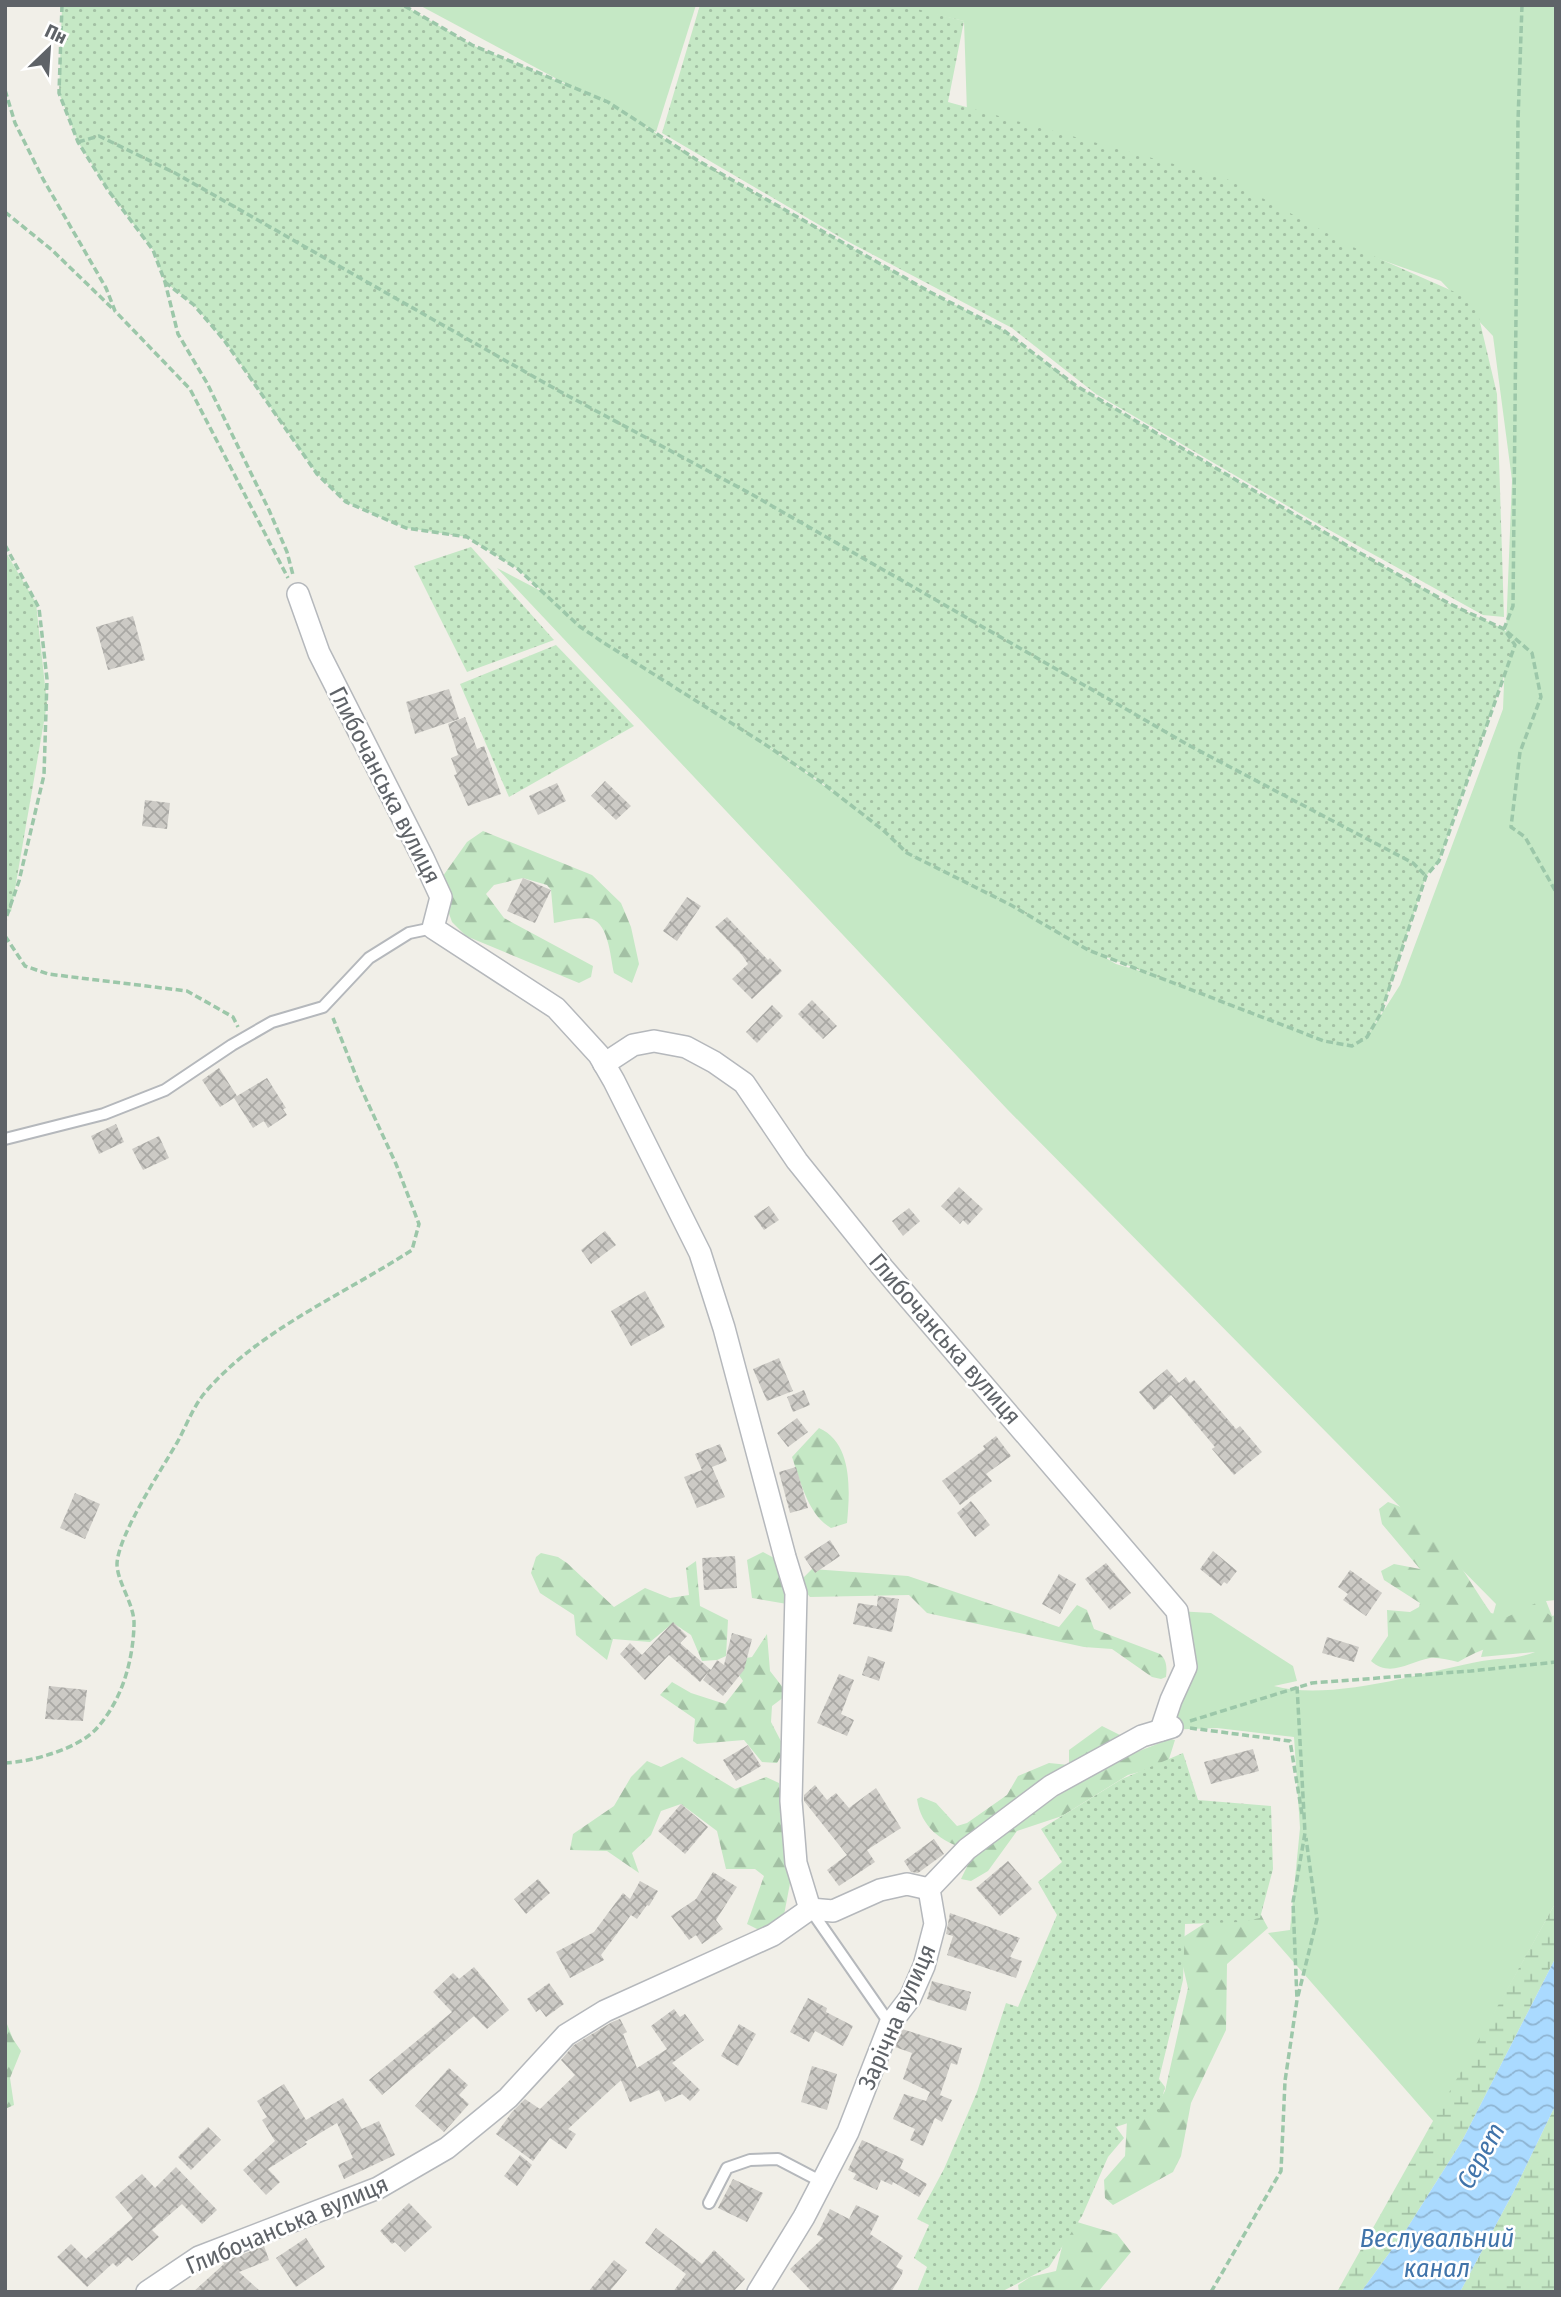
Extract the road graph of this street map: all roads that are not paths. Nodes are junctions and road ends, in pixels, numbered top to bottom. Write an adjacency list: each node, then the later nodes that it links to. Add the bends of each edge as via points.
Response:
1 (298, 594): 2 (street, Глибочанська вулиця, via 319,653 441,897)
2 (433, 928): 3 (street, via 556,1008); 4 (lane, via 409,933 369,958 323,1007 272,1022 164,1090 104,1114)
3 (604, 1064): 5 (street, Глибочанська вулиця, via 633,1045 654,1041 685,1047 744,1083 797,1161 883,1268 1177,1611 1186,1667 1171,1700 1168,1728 1142,1736 1051,1786 967,1849); 6 (street, via 700,1253 796,1593 791,1801 796,1863)
4 (5, 1139)
5 (929, 1889): 6 (street, Глибочанська вулиця, via 907,1884 833,1910); 7 (street, Зарічна вулиця, via 935,1924 924,1966 910,1998)
6 (810, 1909): 7 (lane); 10 (street, Глибочанська вулиця, via 773,1935 606,2011 566,2035 508,2098 457,2140 379,2188 199,2257)
7 (890, 2024): 8 (street, Зарічна вулиця, via 848,2132)
8 (822, 2182): 9 (lane, via 778,2159 750,2160 727,2168); 11 (street, Зарічна вулиця)
9 (709, 2203)
10 (147, 2292)
11 (758, 2292)

